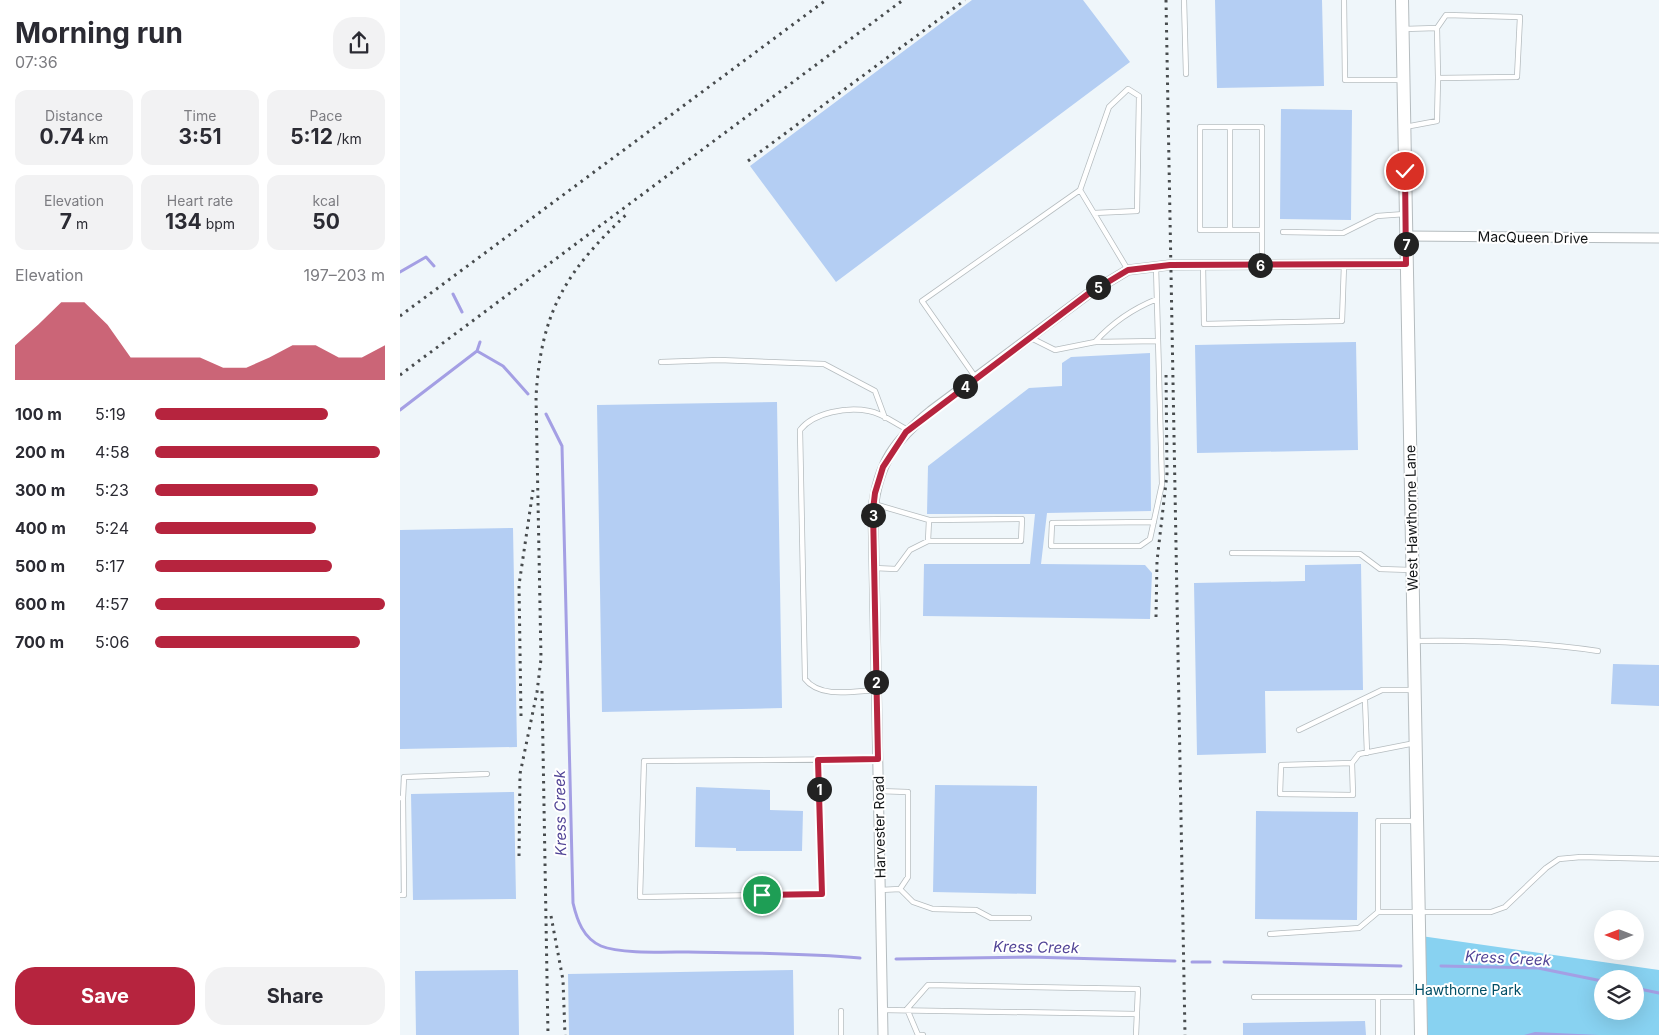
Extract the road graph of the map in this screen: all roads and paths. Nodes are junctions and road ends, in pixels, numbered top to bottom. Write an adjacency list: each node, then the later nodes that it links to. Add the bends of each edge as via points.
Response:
1 (1184, 0): 6 (lane)
2 (1344, 0): 8 (lane, via 1345,80)
3 (1402, 0): 5 (street, West Hawthorne Lane)
4 (1437, 28): 5 (lane); 7 (lane); 7 (lane, via 1446,15 1520,17 1517,77)
5 (1403, 29): 8 (street, West Hawthorne Lane)
6 (1186, 74)
7 (1438, 78): 10 (lane, via 1437,120)
8 (1404, 80): 10 (street, West Hawthorne Lane)
9 (1230, 127): 14 (lane); 14 (lane, via 1200,127 1200,230); 15 (lane, via 1262,127)
10 (1404, 128): 13 (street, West Hawthorne Lane)
11 (1080, 190): 12 (lane); 12 (lane, via 1109,107 1128,89 1139,96 1137,212); 30 (lane, via 922,301)
12 (1094, 213): 24 (lane)
13 (1406, 214): 16 (lane, via 1376,216 1343,233); 17 (street, West Hawthorne Lane)
14 (1230, 230): 15 (lane)
15 (1262, 230): 22 (lane)
16 (1284, 232)
17 (1406, 236): 18 (street, MacQueen Drive); 20 (street, West Hawthorne Lane)
18 (1659, 238)
19 (1344, 264): 20 (street, Harvester Road); 21 (lane, via 1342,321 1204,324); 22 (street, Harvester Road)
20 (1406, 264): 39 (street, West Hawthorne Lane)
21 (1203, 265): 22 (street, Harvester Road); 23 (street, Harvester Road)
22 (1262, 265)
23 (1156, 266): 24 (street, Harvester Road); 25 (lane)
24 (1128, 270): 26 (street, Harvester Road, via 1088,294)
25 (1157, 299): 27 (lane); 28 (lane, via 1139,306 1108,327)
26 (1031, 338): 28 (lane, via 1055,350); 30 (street, Harvester Road)
27 (1158, 341): 28 (lane); 35 (lane, via 1162,484)
28 (1095, 342)
29 (661, 362): 31 (lane, via 719,360 824,364 875,391)
30 (976, 378): 32 (street, Harvester Road)
31 (885, 418): 32 (lane); 42 (lane, via 871,411 834,412 806,423 800,430 805,679 810,686 821,691)
32 (908, 430): 33 (street, Harvester Road, via 883,467)
33 (874, 504): 34 (lane); 38 (street, Harvester Road)
34 (929, 520): 36 (lane); 36 (lane, via 1022,519 1021,541)
35 (1154, 522): 35 (lane, via 1150,539 1140,546 1051,546 1052,523)
36 (928, 541): 38 (lane, via 910,550 896,569)
37 (1232, 553): 39 (lane, via 1360,554 1380,569)
38 (874, 568): 42 (street, Harvester Road)
39 (1412, 570): 40 (street, West Hawthorne Lane)
40 (1414, 641): 41 (lane, via 1542,644); 43 (street, West Hawthorne Lane)
41 (1598, 651)
42 (876, 690): 48 (street, Harvester Road)
43 (1415, 690): 44 (lane, via 1382,690); 46 (street, West Hawthorne Lane)
44 (1364, 700): 45 (lane); 47 (lane)
45 (1299, 730)
46 (1416, 743): 47 (lane); 54 (street, West Hawthorne Lane)
47 (1367, 753): 50 (lane, via 1359,754)
48 (878, 759): 49 (lane); 52 (street, Harvester Road)
49 (818, 760): 49 (lane, via 822,894 640,897 644,761)
50 (1352, 763): 50 (lane, via 1281,765 1280,794 1353,796)
51 (487, 774): 53 (lane, via 404,777)
52 (878, 791): 56 (lane, via 908,792 908,877); 57 (street, Harvester Road)
53 (402, 798): 58 (lane, via 404,895)
54 (1417, 821): 59 (lane, via 1378,821); 60 (street, West Hawthorne Lane)
55 (1659, 859): 60 (lane, via 1559,859 1505,907 1491,912)
56 (900, 889): 57 (lane); 61 (lane, via 914,902 933,909 976,910 991,918)
57 (880, 890): 67 (street, Harvester Road)
58 (400, 895)
59 (1378, 912): 60 (lane); 62 (lane, via 1359,928)
60 (1419, 912): 65 (street, West Hawthorne Lane)
61 (1029, 918)
62 (1270, 934)
63 (1254, 997): 64 (lane)
64 (1378, 997): 65 (lane); 74 (lane)
65 (1421, 997): 75 (street, West Hawthorne Lane)
66 (907, 1009): 67 (lane); 69 (lane); 69 (lane, via 928,985 1138,988); 72 (lane, via 918,1035)
67 (882, 1010): 71 (street, Harvester Road)
68 (841, 1011): 70 (lane)
69 (1137, 1014): 73 (lane)
70 (841, 1035)
71 (883, 1035)
72 (923, 1035)
73 (1136, 1035)
74 (1378, 1035)
75 (1421, 1035)

